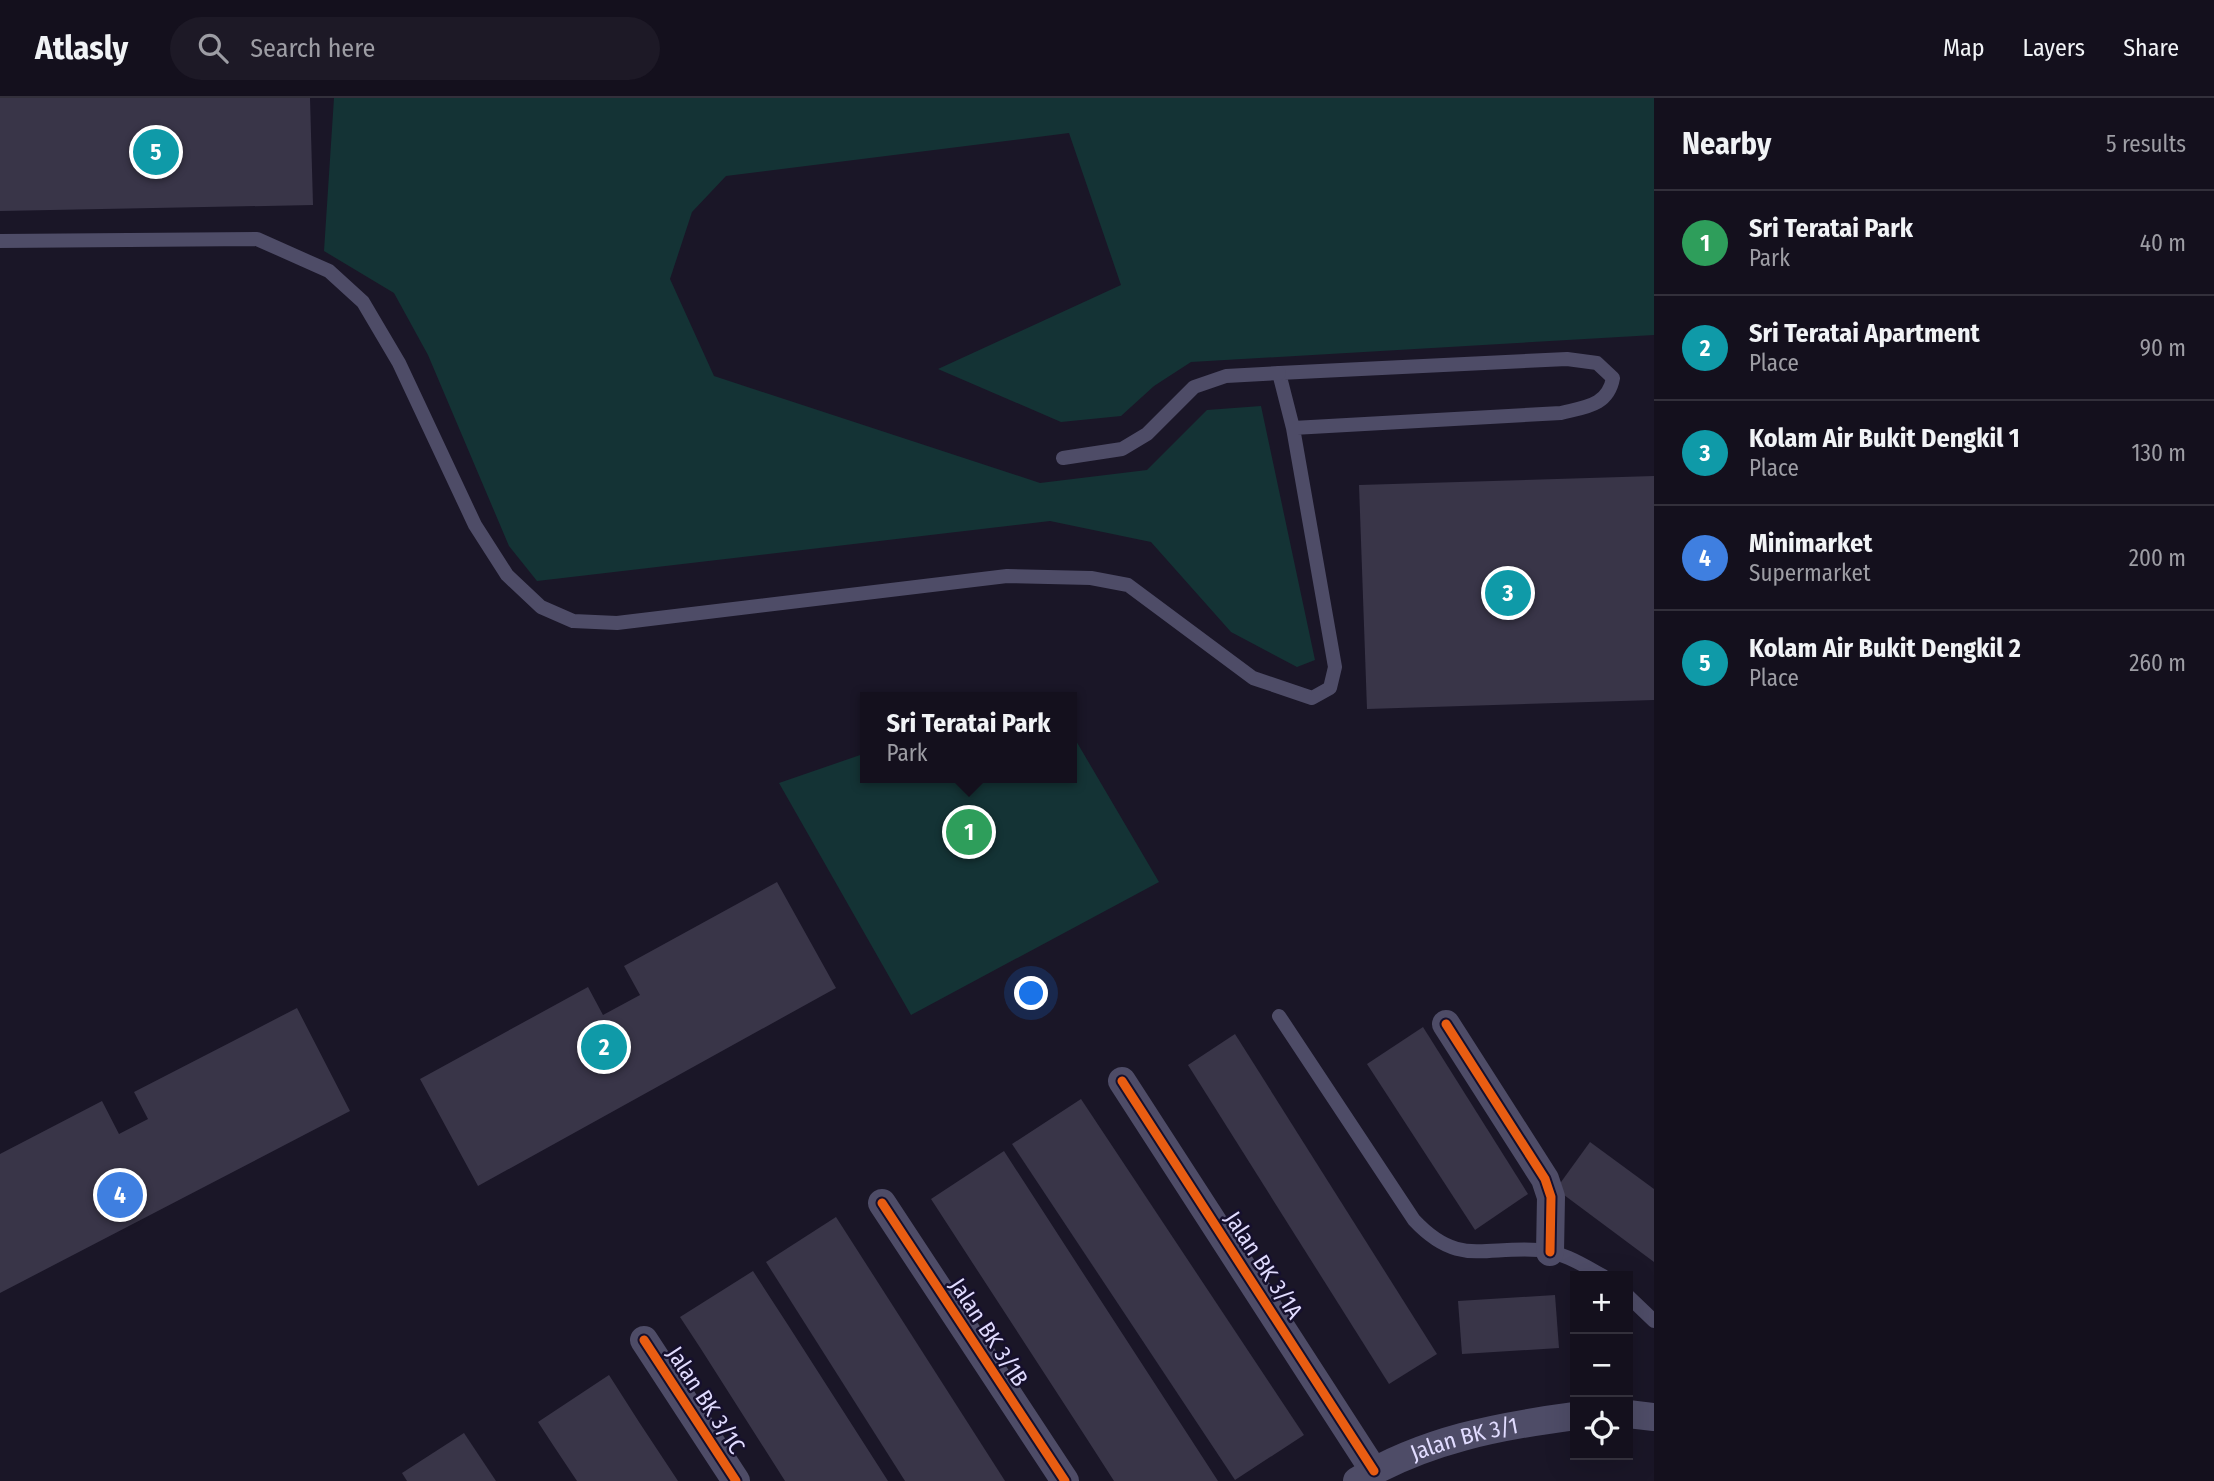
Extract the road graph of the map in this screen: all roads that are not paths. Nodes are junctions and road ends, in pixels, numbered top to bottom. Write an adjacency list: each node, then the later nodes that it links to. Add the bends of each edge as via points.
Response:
1 (0, 241): 3 (lane, via 257,239 329,271 363,302 399,363 475,525 507,575 541,607 573,621 617,623 1007,576 1091,578 1128,585 1253,678 1312,698 1330,688 1335,667)
2 (1279, 373): 3 (lane); 3 (lane, via 1567,359 1597,363 1613,378 1610,393 1597,404 1561,413); 4 (lane, via 1226,376 1194,387 1147,434 1122,449)
3 (1293, 428)
4 (1063, 458)
5 (1279, 1016): 9 (lane, via 1429,1237 1456,1251)
6 (1446, 1024): 9 (street, via 1545,1179 1551,1197)
7 (1122, 1081): 17 (street, Jalan BK 3/1A)
8 (882, 1203): 19 (street, Jalan BK 3/1B)
9 (1550, 1252): 10 (lane)
10 (1594, 1271)
11 (1633, 1301): 12 (lane)
12 (1654, 1321)
13 (644, 1340): 18 (street, Jalan BK 3/1C)
14 (1633, 1415): 16 (street)
15 (1570, 1417): 17 (street, Jalan BK 3/1, via 1512,1424 1447,1440)
16 (1654, 1417)
17 (1366, 1476)
18 (736, 1481)
19 (1065, 1481)

